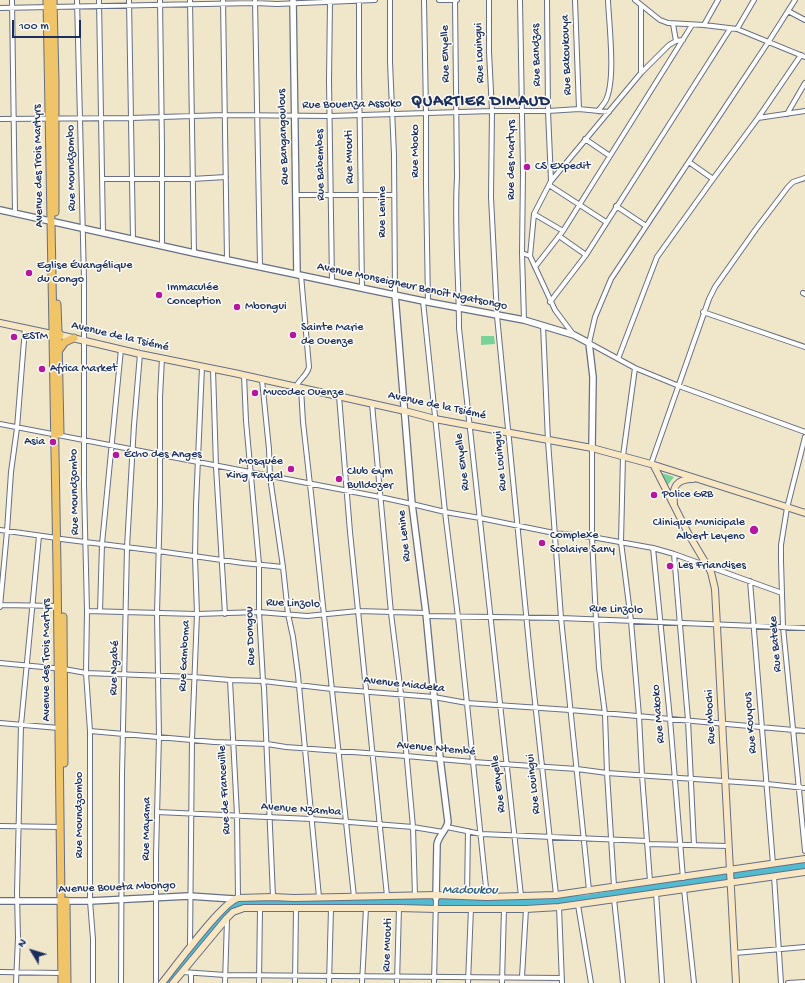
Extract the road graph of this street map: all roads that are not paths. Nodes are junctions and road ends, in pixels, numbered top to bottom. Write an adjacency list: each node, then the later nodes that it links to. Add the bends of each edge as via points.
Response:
1 (12, 0): 33 (street)
2 (77, 0): 29 (street, Rue Moundzombo)
3 (99, 0): 30 (street)
4 (129, 0): 31 (street)
5 (160, 0): 27 (street)
6 (375, 0): 23 (street)
7 (390, 0): 56 (street, Rue Lenine)
8 (424, 0): 55 (street, Rue Mboko)
9 (439, 0): 10 (street)
10 (456, 0): 52 (street, Rue Enyelle)
11 (489, 0): 48 (street, Rue Louingui)
12 (520, 0): 53 (street, Rue des Martyrs)
13 (547, 0): 49 (street, Rue Bandzas)
14 (575, 0): 47 (street, Rue Bakoukouya)
15 (608, 0): 50 (street, via 610,86 606,100)
16 (635, 0): 28 (street)
17 (718, 0): 38 (street)
18 (754, 0): 40 (street)
19 (795, 0): 34 (street)
20 (255, 1): 21 (street, via 277,4); 25 (street); 59 (street)
21 (293, 1): 22 (street); 61 (street, Rue Bangangoulous)
22 (330, 1): 23 (street); 62 (street, Rue Babembes)
23 (359, 1): 60 (street, Rue Mvouti)
24 (190, 2): 25 (street); 27 (street); 64 (street)
25 (223, 2): 58 (street)
26 (50, 4): 29 (street); 33 (street); 71 (main road, Avenue des Trois Martyrs)
27 (160, 5): 31 (street); 63 (street)
28 (641, 5): 36 (street, via 660,20); 45 (street)
29 (77, 6): 30 (street); 66 (street, Rue Moundzombo)
30 (99, 6): 31 (street); 67 (street)
31 (129, 6): 68 (street)
32 (0, 8): 33 (street)
33 (12, 8): 65 (street)
34 (788, 11): 35 (street); 43 (street)
35 (805, 20)
36 (673, 24): 37 (street); 42 (street)
37 (692, 25): 38 (street); 41 (street)
38 (704, 25): 39 (street)
39 (730, 29): 40 (street); 88 (street)
40 (737, 29): 43 (street)
41 (683, 40): 42 (street); 73 (street)
42 (676, 41): 45 (street, via 661,52)
43 (769, 41): 44 (street); 74 (street)
44 (803, 56): 69 (street)
45 (641, 73): 54 (street)
46 (805, 83): 57 (street)
47 (579, 109): 49 (street, Rue Bouenza Assoko); 50 (street, Rue Bouenza Assoko)
48 (492, 111): 52 (street, Rue Bouenza Assoko); 53 (street, Rue Bouenza Assoko); 116 (street, Rue Louingui, via 491,197)
49 (548, 111): 53 (street, Rue Bouenza Assoko); 82 (street, Rue Bandzas)
50 (598, 111): 54 (street, Rue Bouenza Assoko)
51 (805, 111): 57 (street)
52 (457, 112): 55 (street, Rue Bouenza Assoko); 114 (street, Rue Enyelle)
53 (522, 112): 102 (street, Rue des Martyrs)
54 (609, 112): 72 (street)
55 (426, 113): 56 (street, Rue Bouenza Assoko); 112 (street, Rue Mboko)
56 (392, 114): 60 (street, Rue Bouenza Assoko); 83 (street, Rue Lenine)
57 (787, 114): 69 (street)
58 (224, 115): 59 (street, Rue Bouenza Assoko); 64 (street, Rue Bouenza Assoko); 75 (street)
59 (256, 115): 61 (street, Rue Bouenza Assoko); 106 (street)
60 (359, 115): 62 (street, Rue Bouenza Assoko); 85 (street, Rue Mvouti)
61 (294, 116): 62 (street, Rue Bouenza Assoko); 84 (street, Rue Bangangoulous)
62 (330, 116): 86 (street, Rue Babembes)
63 (162, 117): 64 (street, Rue Bouenza Assoko); 68 (street, Rue Bouenza Assoko); 81 (street)
64 (192, 117): 78 (street)
65 (14, 118): 70 (street, Rue Bouenza Assoko); 71 (street, Rue Bouenza Assoko); 90 (street)
66 (81, 118): 67 (street, Rue Bouenza Assoko); 71 (street, Rue Bouenza Assoko); 95 (street, Rue Moundzombo)
67 (101, 118): 68 (street, Rue Bouenza Assoko); 77 (street)
68 (131, 118): 80 (street)
69 (758, 118): 79 (street)
70 (0, 119)
71 (52, 119): 92 (main road, Avenue des Trois Martyrs)
72 (585, 139): 73 (street); 82 (street)
73 (610, 156): 87 (street)
74 (689, 162): 79 (street); 94 (street)
75 (226, 177): 78 (street); 105 (street)
76 (805, 178): 115 (street, via 793,182 788,187 756,229 715,287)
77 (102, 179): 80 (street); 97 (street)
78 (192, 179): 81 (street); 101 (street)
79 (713, 179): 131 (street, via 657,257)
80 (131, 180): 81 (street); 99 (street)
81 (163, 180): 100 (street)
82 (550, 183): 87 (street); 91 (street)
83 (394, 194): 85 (street); 111 (street, Rue Lenine)
84 (297, 195): 86 (street); 108 (street, Rue Bangangoulous)
85 (361, 195): 86 (street); 110 (street, Rue Mvouti)
86 (331, 196): 109 (street, Rue Babembes)
87 (579, 205): 93 (street); 96 (street)
88 (616, 206): 93 (street); 94 (street)
89 (0, 210): 90 (street, Avenue Monseigneur Benoît Ngatsongo)
90 (15, 213): 92 (street, Avenue Monseigneur Benoît Ngatsongo)
91 (534, 214): 96 (street); 104 (street)
92 (53, 221): 95 (street, Avenue Monseigneur Benoît Ngatsongo); 121 (main road, Avenue des Trois Martyrs)
93 (606, 222): 103 (street)
94 (646, 226): 125 (street, via 608,286 595,317)
95 (82, 227): 97 (street, Avenue Monseigneur Benoît Ngatsongo); 124 (street, Rue Moundzombo)
96 (562, 231): 98 (street)
97 (103, 232): 99 (street, Avenue Monseigneur Benoît Ngatsongo)
98 (559, 236): 103 (street); 107 (street)
99 (132, 239): 100 (street, Avenue Monseigneur Benoît Ngatsongo)
100 (162, 245): 101 (street, Avenue Monseigneur Benoît Ngatsongo)
101 (194, 253): 105 (street, Avenue Monseigneur Benoît Ngatsongo)
102 (522, 253): 104 (street); 117 (street, Rue des Martyrs)
103 (586, 255): 113 (street)
104 (530, 256): 107 (street)
105 (227, 259): 106 (street, Avenue Monseigneur Benoît Ngatsongo)
106 (260, 266): 108 (street, Avenue Monseigneur Benoît Ngatsongo)
107 (535, 267): 113 (street)
108 (299, 274): 109 (street, Avenue Monseigneur Benoît Ngatsongo); 138 (street, via 309,367 299,380)
109 (332, 282): 110 (street, Avenue Monseigneur Benoît Ngatsongo)
110 (362, 288): 111 (street, Avenue Monseigneur Benoît Ngatsongo)
111 (395, 294): 112 (street, Avenue Monseigneur Benoît Ngatsongo); 141 (street, Rue Lenine)
112 (426, 301): 114 (street, Avenue Monseigneur Benoît Ngatsongo); 142 (street, Rue Mboko, via 424,324)
113 (550, 302): 122 (street)
114 (459, 308): 116 (street, Avenue Monseigneur Benoît Ngatsongo); 144 (street, Rue Enyelle)
115 (703, 312): 126 (street); 137 (street)
116 (497, 316): 117 (street, Avenue Monseigneur Benoît Ngatsongo); 147 (street, Rue Louingui)
117 (524, 320): 119 (street, Avenue Monseigneur Benoît Ngatsongo)
118 (0, 323): 120 (main road, Avenue de la Tsiémé)
119 (543, 325): 122 (street, Avenue Monseigneur Benoît Ngatsongo); 151 (street)
120 (25, 328): 121 (main road, Avenue de la Tsiémé); 145 (street)
121 (56, 334): 123 (main road, Avenue de la Tsiémé); 128 (main road, Avenue des Trois Martyrs); 148 (main road, Avenue des Trois Martyrs)
122 (574, 336): 125 (street, Avenue Monseigneur Benoît Ngatsongo)
123 (74, 338): 124 (main road, Avenue de la Tsiémé); 128 (main road, via 65,342)
124 (84, 340): 127 (main road, Avenue de la Tsiémé); 150 (street, Rue Moundzombo)
125 (589, 343): 131 (street, Avenue Monseigneur Benoît Ngatsongo); 153 (street, via 593,377)
126 (805, 347)
127 (121, 349): 129 (main road, Avenue de la Tsiémé); 152 (street)
128 (59, 350): 148 (main road, Avenue des Trois Martyrs)
129 (140, 354): 130 (main road, Avenue de la Tsiémé); 154 (street, Rue Ngabé)
130 (162, 358): 132 (main road, Avenue de la Tsiémé); 155 (street, Rue Mayama)
131 (618, 359): 133 (street, Avenue Monseigneur Benoît Ngatsongo)
132 (202, 366): 134 (main road, Avenue de la Tsiémé); 157 (street, Rue Gamboma)
133 (635, 368): 137 (street, Avenue Monseigneur Benoît Ngatsongo); 156 (street)
134 (213, 369): 135 (main road, Avenue de la Tsiémé); 159 (street)
135 (244, 375): 136 (main road, Avenue de la Tsiémé); 160 (street, Rue Dongou)
136 (262, 380): 138 (main road, Avenue de la Tsiémé); 161 (street)
137 (679, 386): 146 (street, Avenue Monseigneur Benoît Ngatsongo); 158 (street)
138 (299, 388): 139 (main road, Avenue de la Tsiémé); 163 (street)
139 (339, 396): 140 (main road, Avenue de la Tsiémé); 164 (street)
140 (372, 404): 141 (main road, Avenue de la Tsiémé); 165 (street)
141 (404, 411): 142 (main road, Avenue de la Tsiémé); 166 (street, Rue Lenine)
142 (435, 419): 144 (main road, Avenue de la Tsiémé); 169 (street, Rue Mboko)
143 (0, 424): 145 (street)
144 (469, 425): 147 (main road, Avenue de la Tsiémé); 171 (street, Rue Enyelle)
145 (17, 428): 148 (street); 174 (street)
146 (805, 432)
147 (509, 433): 151 (main road, Avenue de la Tsiémé); 172 (street, Rue Louingui)
148 (57, 435): 150 (street); 178 (main road, Avenue des Trois Martyrs)
149 (805, 437): 168 (street, Rue Bateke)
150 (84, 440): 152 (street); 179 (street, Rue Moundzombo)
151 (548, 441): 153 (main road, Avenue de la Tsiémé); 175 (street)
152 (111, 446): 154 (street); 181 (street)
153 (592, 448): 156 (main road, Avenue de la Tsiémé); 177 (street)
154 (134, 450): 155 (street); 182 (street, Rue Ngabé)
155 (159, 454): 157 (street); 184 (street, Rue Mayama)
156 (623, 456): 158 (main road, Avenue de la Tsiémé); 180 (street)
157 (198, 462): 159 (street); 186 (street, Rue Gamboma)
158 (652, 465): 162 (main road, Avenue de la Tsiémé); 167 (main road, Rue Mbochi)
159 (216, 467): 160 (street); 187 (street)
160 (251, 472): 161 (street); 188 (street, Rue Dongou)
161 (270, 477): 163 (street); 190 (street)
162 (696, 478): 167 (main road, via 677,484 673,491); 168 (main road, Avenue de la Tsiémé)
163 (310, 484): 164 (street); 207 (street)
164 (346, 491): 165 (street); 198 (street)
165 (380, 497): 166 (street); 201 (street)
166 (412, 504): 169 (street); 206 (street, Rue Lenine)
167 (674, 506): 189 (main road, Rue Mbochi)
168 (787, 508): 170 (main road, Avenue de la Tsiémé); 192 (street, Rue Bateke, via 781,545)
169 (444, 512): 171 (street); 209 (street, Rue Mboko)
170 (805, 513)
171 (480, 518): 172 (street); 208 (street, Rue Enyelle)
172 (518, 525): 175 (street); 210 (street, Rue Louingui)
173 (0, 530): 174 (street)
174 (7, 531): 176 (street); 193 (street)
175 (554, 533): 177 (street); 211 (street)
176 (39, 536): 178 (street); 194 (street)
177 (592, 537): 180 (street); 212 (street)
178 (59, 539): 179 (street); 195 (main road, Avenue des Trois Martyrs); 222 (main road, Avenue des Trois Martyrs)
179 (86, 542): 181 (street); 196 (street, Rue Moundzombo)
180 (622, 542): 183 (street); 213 (street)
181 (102, 544): 182 (street); 197 (street)
182 (127, 548): 184 (street); 199 (street, Rue Ngabé)
183 (653, 548): 185 (street); 214 (street, Rue Makoko)
184 (158, 551): 186 (street); 202 (street, Rue Mayama)
185 (674, 554): 189 (street); 215 (street)
186 (195, 557): 187 (street); 203 (street, Rue Gamboma)
187 (221, 560): 188 (street); 204 (street)
188 (259, 564): 190 (street); 200 (street, Rue Dongou)
189 (707, 566): 191 (street); 216 (main road, Rue Mbochi, via 715,589)
190 (283, 567): 205 (street)
191 (750, 581): 192 (street); 217 (street, Rue Kouyous)
192 (782, 593): 218 (street, Rue Bateke)
193 (0, 605): 194 (street)
194 (33, 605): 195 (street); 221 (street)
195 (58, 606): 222 (main road, Avenue des Trois Martyrs)
196 (87, 611): 197 (street, Rue Linzolo); 223 (street, Rue Moundzombo)
197 (100, 611): 199 (street, Rue Linzolo)
198 (358, 611): 201 (street, Rue Linzolo); 207 (street, Rue Linzolo); 231 (street)
199 (127, 612): 202 (street, Rue Linzolo); 224 (street, Rue Ngabé)
200 (259, 612): 204 (street, Rue Linzolo); 205 (street, Rue Linzolo); 228 (street, Rue Dongou)
201 (391, 612): 206 (street, Rue Linzolo); 232 (street)
202 (157, 613): 203 (street, Rue Linzolo); 225 (street, Rue Mayama)
203 (197, 614): 204 (street, Rue Linzolo); 226 (street, Rue Gamboma)
204 (225, 614)
205 (288, 614): 207 (street, Rue Linzolo); 229 (street)
206 (426, 614): 209 (street, Rue Linzolo); 233 (street, Rue Lenine)
207 (324, 615): 230 (street)
208 (490, 616): 209 (street, Rue Linzolo); 210 (street, Rue Linzolo); 235 (street, Rue Enyelle)
209 (458, 617): 234 (street, Rue Mboko)
210 (526, 618): 211 (street, Rue Linzolo); 236 (street, Rue Louingui)
211 (560, 618): 212 (street, Rue Linzolo); 237 (street)
212 (596, 620): 213 (street, Rue Linzolo); 238 (street)
213 (631, 621): 214 (street, Rue Linzolo); 239 (street)
214 (660, 622): 215 (street, Rue Linzolo); 240 (street, Rue Makoko)
215 (681, 623): 216 (street, Rue Linzolo); 241 (street)
216 (717, 624): 217 (street, Rue Linzolo); 243 (main road, Rue Mbochi)
217 (752, 625): 218 (street, Rue Linzolo); 245 (street, Rue Kouyous)
218 (783, 627): 219 (street, Rue Linzolo); 248 (street, Rue Bateke)
219 (805, 628)
220 (0, 663): 221 (street, Avenue Miadeka)
221 (27, 666): 222 (street, Avenue Miadeka); 244 (street)
222 (61, 669): 223 (street, Avenue Miadeka); 246 (main road, Avenue des Trois Martyrs); 324 (main road, Avenue des Trois Martyrs)
223 (86, 673): 224 (street, Avenue Miadeka); 247 (street, Rue Moundzombo)
224 (125, 674): 225 (street, Avenue Miadeka); 250 (street, Rue Ngabé)
225 (158, 676): 226 (street, Avenue Miadeka); 251 (street, Rue Mayama)
226 (194, 677): 227 (street, Avenue Miadeka); 252 (street, Rue Gamboma)
227 (230, 680): 228 (street, Avenue Miadeka); 253 (street, Rue de Franceville)
228 (263, 681): 229 (street, Avenue Miadeka); 254 (street, Rue Dongou)
229 (298, 685): 230 (street, Avenue Miadeka); 255 (street)
230 (332, 689): 231 (street, Avenue Miadeka); 256 (street)
231 (366, 691): 232 (street, Avenue Miadeka); 257 (street)
232 (401, 694): 233 (street, Avenue Miadeka); 258 (street)
233 (434, 697): 234 (street, Avenue Miadeka); 259 (street, Rue Lenine)
234 (467, 703): 235 (street, Avenue Miadeka); 260 (street, Rue Mboko)
235 (500, 704): 236 (street, Avenue Miadeka); 261 (street, Rue Enyelle)
236 (536, 707): 237 (street, Avenue Miadeka); 262 (street, Rue Louingui)
237 (570, 710): 238 (street, Avenue Miadeka); 263 (street)
238 (605, 714): 239 (street, Avenue Miadeka); 264 (street)
239 (639, 716): 240 (street, Avenue Miadeka); 265 (street)
240 (670, 719): 241 (street, Avenue Miadeka); 266 (street, Rue Makoko)
241 (688, 720): 243 (street, Avenue Miadeka); 267 (street)
242 (0, 723): 244 (street)
243 (722, 724): 245 (street, Avenue Miadeka); 268 (main road, Rue Mbochi)
244 (21, 725): 246 (street); 280 (street)
245 (761, 727): 248 (street, Avenue Miadeka); 269 (street, Rue Kouyous)
246 (59, 728): 281 (main road, Avenue des Trois Martyrs)
247 (90, 731): 250 (street, Avenue Ntembé); 322 (street, Rue Moundzombo)
248 (794, 731): 249 (street, Avenue Miadeka); 270 (street, Rue Bateke)
249 (805, 731)
250 (123, 734): 251 (street, Avenue Ntembé); 318 (street, Rue Ngabé)
251 (159, 736): 252 (street, Avenue Ntembé); 272 (street, Rue Mayama)
252 (192, 740): 253 (street, Avenue Ntembé); 273 (street, Rue Gamboma)
253 (232, 743): 254 (street, Avenue Ntembé); 274 (street, Rue de Franceville)
254 (267, 744): 255 (street, Avenue Ntembé); 275 (street, Rue Dongou)
255 (304, 748): 256 (street, Avenue Ntembé); 276 (street)
256 (338, 751): 257 (street, Avenue Ntembé); 277 (street)
257 (373, 753): 258 (street, Avenue Ntembé); 278 (street)
258 (406, 756): 259 (street, Avenue Ntembé); 282 (street)
259 (440, 758): 260 (street, Avenue Ntembé); 283 (street, Rue Lenine, via 448,822)
260 (473, 762): 261 (street, Avenue Ntembé); 285 (street, Rue Mboko)
261 (506, 764): 262 (street, Avenue Ntembé); 286 (street, Rue Enyelle)
262 (543, 767): 263 (street, Avenue Ntembé); 287 (street, Rue Louingui)
263 (576, 769): 264 (street, Avenue Ntembé); 288 (street)
264 (607, 773): 265 (street, Avenue Ntembé); 289 (street)
265 (642, 775): 266 (street, Avenue Ntembé); 290 (street)
266 (674, 778): 267 (street, Avenue Ntembé); 292 (street, Rue Makoko)
267 (690, 778): 268 (street, Avenue Ntembé); 291 (street)
268 (726, 781): 269 (street, Avenue Ntembé); 293 (main road, Rue Mbochi)
269 (767, 784): 270 (street, Avenue Ntembé); 296 (street, Rue Kouyous)
270 (800, 788): 271 (street, Avenue Ntembé); 294 (street, Rue Bateke)
271 (805, 788)
272 (157, 812): 273 (street, Avenue Nzamba); 317 (street, Rue Mayama)
273 (191, 813): 274 (street, Avenue Nzamba); 307 (street, Rue Gamboma)
274 (237, 815): 275 (street, Avenue Nzamba); 319 (street, Rue de Franceville)
275 (270, 817): 276 (street, Avenue Nzamba); 313 (street, Rue Dongou)
276 (311, 819): 277 (street, Avenue Nzamba); 314 (street)
277 (346, 823): 278 (street, Avenue Nzamba); 308 (street)
278 (379, 825): 282 (street, Avenue Nzamba); 309 (street)
279 (0, 826): 280 (street)
280 (19, 826): 281 (street); 323 (street)
281 (60, 827): 324 (main road, Avenue des Trois Martyrs)
282 (412, 827): 283 (street, Avenue Nzamba); 310 (street)
283 (445, 830): 284 (street, Avenue Nzamba); 315 (street, Rue Lenine, via 438,838 437,844)
284 (468, 831): 285 (street, Avenue Nzamba); 311 (street)
285 (481, 834): 286 (street, Avenue Nzamba); 316 (street, Rue Mboko)
286 (515, 834): 287 (street, Avenue Nzamba); 312 (street, Rue Enyelle)
287 (549, 836): 288 (street, Avenue Nzamba); 306 (street, Rue Louingui)
288 (584, 838): 289 (street, Avenue Nzamba); 304 (street)
289 (611, 839): 290 (street, Avenue Nzamba); 302 (street)
290 (647, 843): 292 (street, Avenue Nzamba); 301 (street)
291 (694, 845): 292 (street, Avenue Nzamba); 293 (street, Avenue Nzamba)
292 (680, 846): 300 (street, Rue Makoko)
293 (729, 846): 299 (main road, Rue Mbochi)
294 (805, 851)
295 (805, 859): 296 (main road)
296 (773, 864): 299 (main road)
297 (805, 872): 298 (main road)
298 (774, 876): 299 (main road); 339 (street)
299 (730, 877): 300 (main road); 303 (main road); 340 (main road, Rue Mbochi)
300 (683, 878): 301 (main road)
301 (650, 881): 302 (main road)
302 (614, 886): 304 (main road)
303 (684, 889): 305 (main road); 379 (street)
304 (589, 890): 306 (main road)
305 (656, 892): 320 (main road); 378 (street)
306 (556, 895): 312 (main road)
307 (189, 896): 317 (street, Avenue Boueta Mbongo); 319 (street, Avenue Boueta Mbongo); 337 (street, Rue Gamboma)
308 (354, 896): 309 (main road); 314 (main road)
309 (387, 896): 310 (main road)
310 (416, 896): 315 (main road)
311 (467, 896): 315 (main road); 316 (main road)
312 (521, 896): 316 (main road)
313 (273, 897): 314 (main road); 319 (main road)
314 (319, 897)
315 (436, 897): 332 (street)
316 (487, 897)
317 (157, 898): 318 (street, Avenue Boueta Mbongo); 363 (street, Rue Mayama)
318 (121, 899): 322 (street, Avenue Boueta Mbongo); 362 (street, Rue Ngabé)
319 (236, 899): 337 (main road, via 225,907)
320 (614, 900): 325 (main road); 377 (street)
321 (0, 901): 323 (street, Avenue Boueta Mbongo)
322 (90, 901): 324 (street, Avenue Boueta Mbongo); 361 (street, Rue Moundzombo)
323 (17, 902): 324 (street, Avenue Boueta Mbongo); 343 (street)
324 (64, 902): 344 (main road, Avenue des Trois Martyrs); 360 (main road, Avenue des Trois Martyrs)
325 (578, 905): 326 (main road); 376 (street)
326 (558, 907): 335 (main road); 356 (street)
327 (260, 908): 328 (main road); 336 (main road, via 240,908); 347 (street)
328 (296, 908): 329 (main road); 348 (street)
329 (331, 908): 330 (main road); 350 (street)
330 (366, 908): 331 (main road); 349 (street)
331 (399, 908): 332 (main road); 353 (street, Rue Mvouti)
332 (436, 908): 333 (main road); 351 (street)
333 (471, 908): 334 (main road); 352 (street)
334 (504, 908): 335 (main road); 354 (street)
335 (526, 909): 355 (street)
336 (227, 918): 342 (main road); 346 (street)
337 (190, 946): 364 (main road)
338 (805, 947): 339 (street)
339 (779, 948): 340 (street); 381 (street)
340 (735, 953): 380 (main road, Rue Mbochi)
341 (0, 972): 343 (street)
342 (183, 972): 345 (street); 365 (main road)
343 (16, 973): 344 (street); 358 (street)
344 (62, 973): 359 (main road, Avenue des Trois Martyrs)
345 (191, 974): 346 (street); 366 (street)
346 (225, 974): 347 (street); 367 (street)
347 (259, 974): 348 (street); 368 (street)
348 (295, 975): 350 (street); 369 (street)
349 (361, 975): 350 (street); 353 (street); 371 (street)
350 (329, 976): 370 (street)
351 (434, 976): 352 (street); 353 (street); 373 (street)
352 (468, 976): 354 (street); 374 (street)
353 (397, 977): 372 (street, Rue Mvouti)
354 (502, 977): 355 (street); 375 (street)
355 (522, 977): 356 (street)
356 (562, 980)
357 (805, 982): 382 (street)
358 (16, 983)
359 (62, 983)
360 (67, 983)
361 (93, 983)
362 (121, 983)
363 (156, 983)
364 (162, 983)
365 (174, 983)
366 (191, 983)
367 (225, 983)
368 (259, 983)
369 (295, 983)
370 (329, 983)
371 (362, 983)
372 (397, 983)
373 (434, 983)
374 (468, 983)
375 (502, 983)
376 (591, 983)
377 (623, 983)
378 (662, 983)
379 (694, 983)
380 (736, 983)
381 (781, 983)
382 (788, 983)

